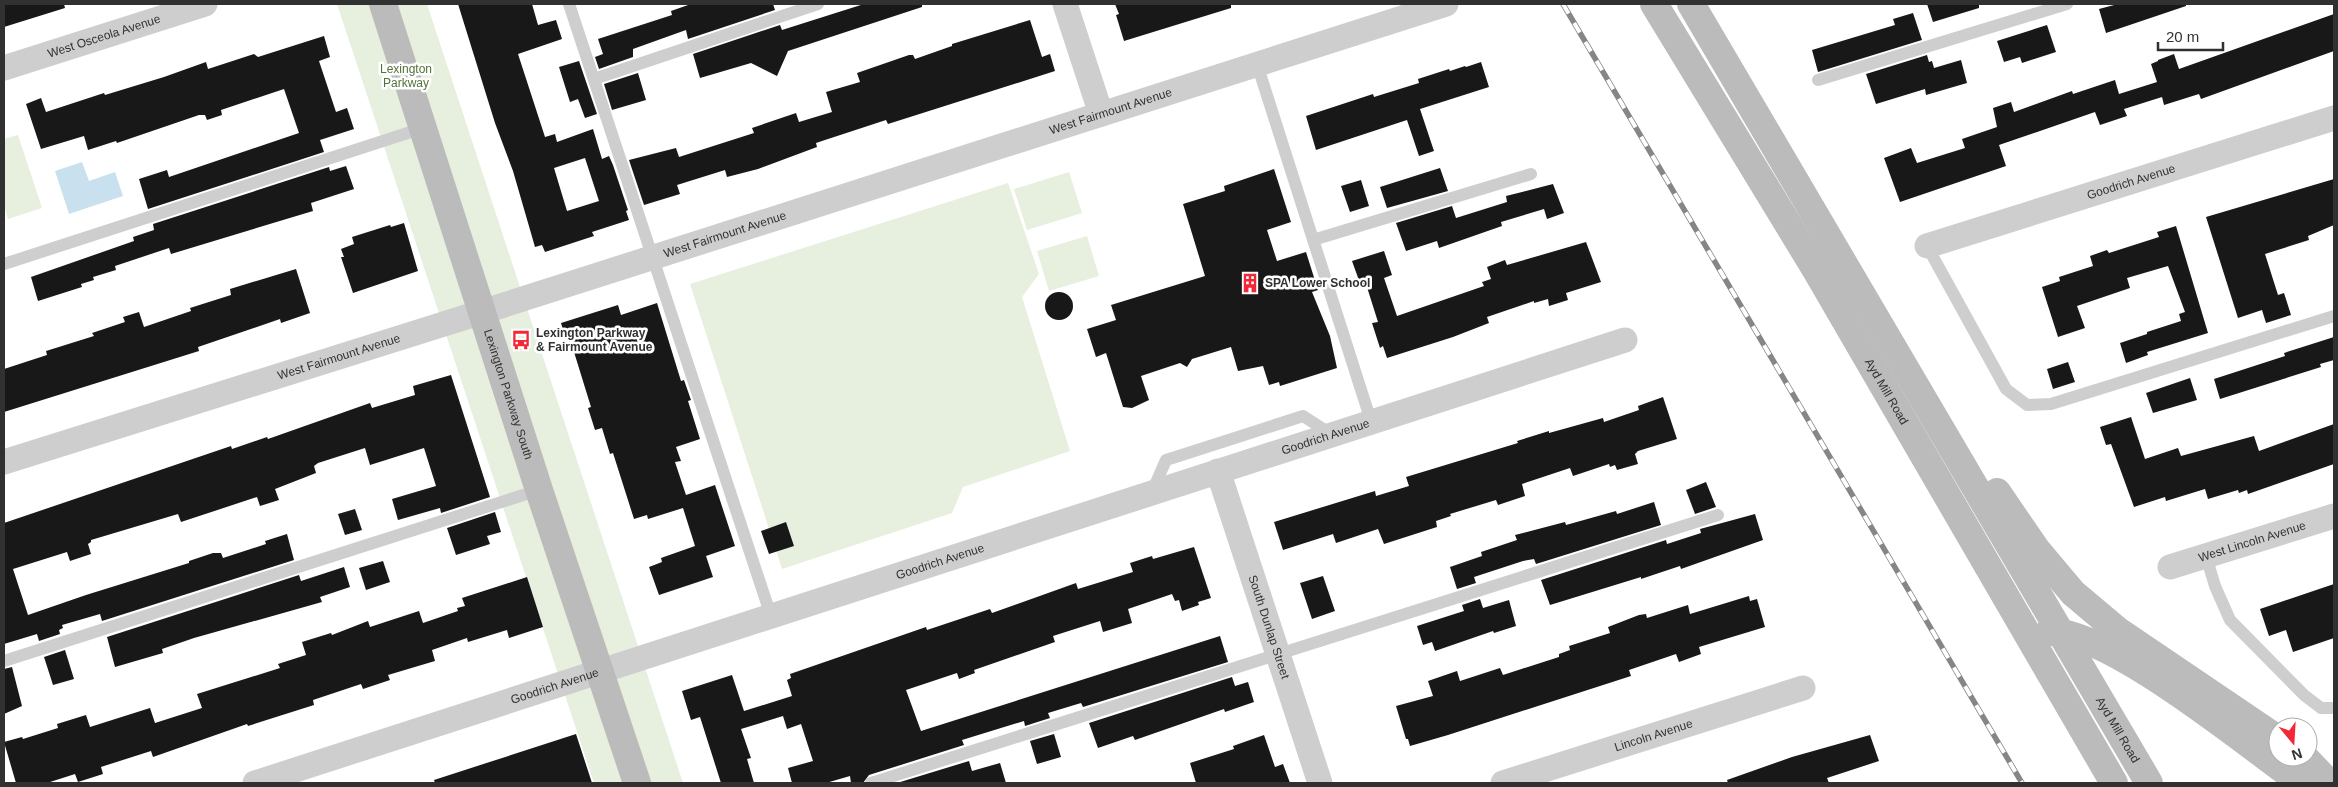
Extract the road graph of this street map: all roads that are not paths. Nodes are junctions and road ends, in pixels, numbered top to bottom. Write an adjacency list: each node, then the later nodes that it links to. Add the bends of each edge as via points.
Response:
1 (204, 4): 11 (street, West Osceola Avenue)
2 (383, 4): 16 (main road, Lexington Parkway South)
3 (569, 4): 12 (lane)
4 (818, 4): 12 (lane)
5 (1065, 4): 14 (street)
6 (1446, 4): 10 (street, West Fairmount Avenue)
7 (1654, 4): 38 (main road, Ayd Mill Road, via 1816,270)
8 (1692, 4): 26 (main road, Ayd Mill Road)
9 (2067, 4): 13 (lane)
10 (1257, 64): 14 (street, West Fairmount Avenue); 18 (lane)
11 (4, 68)
12 (594, 79): 20 (lane)
13 (1818, 80)
14 (1101, 114): 20 (street, West Fairmount Avenue)
15 (2334, 118): 19 (street, Goodrich Avenue)
16 (423, 128): 21 (lane); 22 (main road, Lexington Parkway South)
17 (1530, 174): 18 (lane)
18 (1313, 240): 25 (lane)
19 (1927, 246): 23 (lane, via 2006,389 2027,405 2051,404)
20 (653, 258): 22 (street, West Fairmount Avenue); 36 (lane)
21 (4, 264)
22 (482, 312): 28 (street, West Fairmount Avenue); 30 (main road, Lexington Parkway South)
23 (2334, 316)
24 (1625, 340): 25 (street, Goodrich Avenue)
25 (1371, 421): 27 (street, Goodrich Avenue)
26 (1942, 429): 37 (main road, Ayd Mill Road); 44 (main road, via 1999,495 2036,549 2073,593 2118,630)
27 (1331, 434): 29 (street, Goodrich Avenue); 31 (lane, via 1303,416 1166,460)
28 (4, 462)
29 (1218, 470): 31 (street, Goodrich Avenue); 39 (street, South Dunlap Street)
30 (538, 490): 40 (lane); 41 (main road, Lexington Parkway South)
31 (1152, 492): 36 (street, Goodrich Avenue)
32 (1718, 514): 39 (lane)
33 (2334, 516): 34 (street, West Lincoln Avenue)
34 (2206, 556): 35 (street, West Lincoln Avenue); 43 (lane, via 2214,586 2230,620 2304,695 2321,708)
35 (2170, 567)
36 (771, 616): 41 (street, Goodrich Avenue)
37 (2059, 631): 38 (main road); 52 (main road, Ayd Mill Road); 53 (main road, via 2100,644 2168,687)
38 (2028, 632): 51 (main road, Ayd Mill Road)
39 (1278, 655): 48 (lane); 49 (street, South Dunlap Street)
40 (4, 661)
41 (600, 673): 46 (street, Goodrich Avenue); 47 (main road, Lexington Parkway South)
42 (1803, 688): 50 (street, Lincoln Avenue)
43 (2334, 708)
44 (2268, 732)
45 (2314, 767): 54 (main road)
46 (255, 783)
47 (637, 783)
48 (871, 783)
49 (1320, 783)
50 (1503, 783)
51 (2114, 783)
52 (2149, 783)
53 (2298, 783)
54 (2329, 783)

